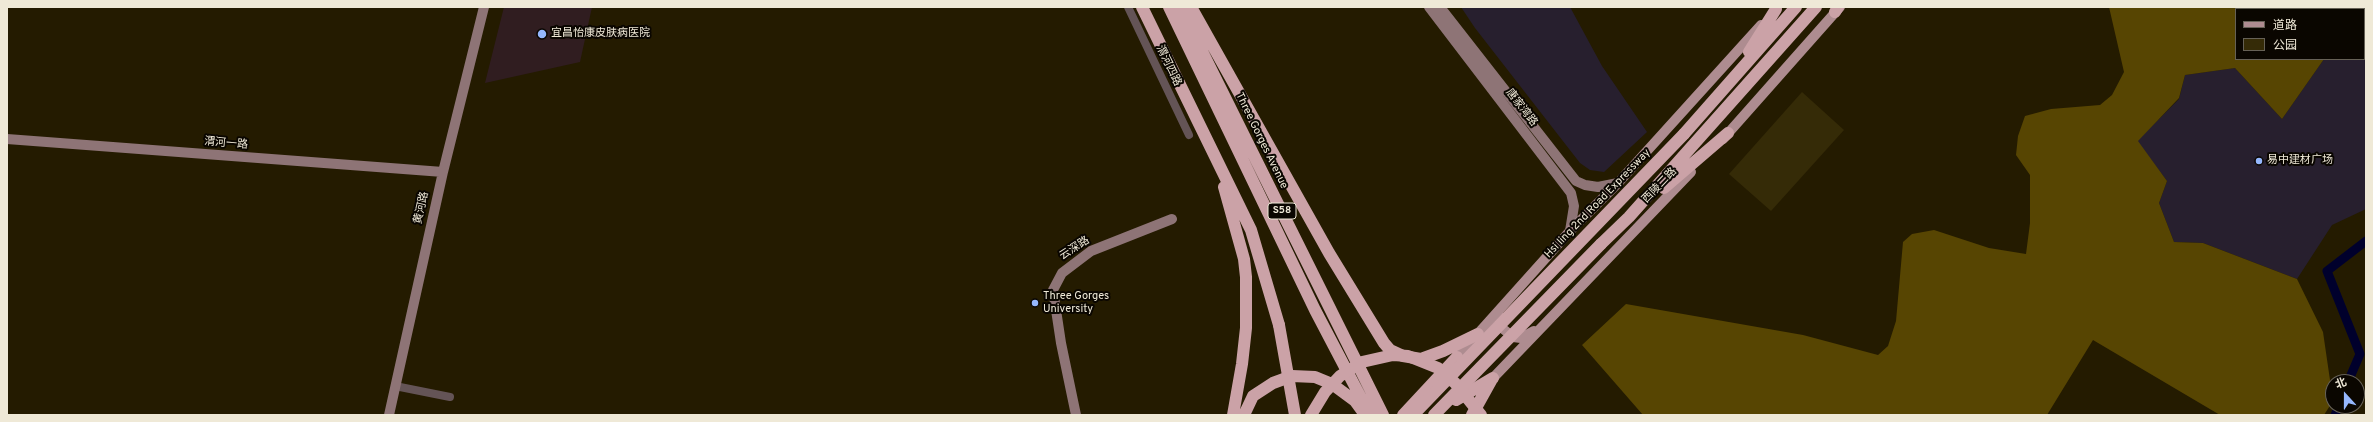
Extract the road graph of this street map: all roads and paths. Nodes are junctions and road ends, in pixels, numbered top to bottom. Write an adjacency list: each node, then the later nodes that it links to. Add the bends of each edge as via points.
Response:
1 (484, 7): 18 (main road, 黄河路)
2 (1128, 7): 15 (street, 渭河四路)
3 (1142, 7): 17 (highway)
4 (1169, 7): 38 (highway, S58, via 1314,310)
5 (1180, 7): 39 (highway, Three Gorges Avenue / S58)
6 (1191, 7): 25 (highway, via 1328,253 1381,340 1390,350 1403,356 1421,359)
7 (1428, 7): 22 (main road, 唐家湾路, via 1571,193 1574,206)
8 (1440, 7): 19 (main road, 唐家湾路, via 1576,180 1585,185 1598,187)
9 (1796, 7): 13 (highway, Hsi ling 2nd Road Expressway)
10 (1816, 7): 20 (highway)
11 (1777, 8): 13 (highway); 19 (main road)
12 (1838, 9): 14 (main road, 西陵二路)
13 (1729, 84): 41 (highway, Hsi ling 2nd Road Expressway, bridge)
14 (1728, 133): 20 (highway); 24 (main road, 西陵二路)
15 (1189, 134)
16 (7, 139): 18 (main road, 渭河一路)
17 (1216, 155): 33 (highway, via 1244,259 1246,277 1246,328); 35 (highway, bridge, via 1251,230 1279,325)
18 (443, 172): 28 (main road, 黄河路)
19 (1618, 183): 22 (main road)
20 (1629, 217): 30 (highway, bridge)
21 (1172, 220): 32 (main road, 云深路, via 1091,251 1062,273 1053,290)
22 (1570, 232): 23 (main road)
23 (1510, 300): 24 (main road, via 1503,310 1500,321 1502,328 1513,338 1530,334); 25 (main road)
24 (1548, 320): 27 (main road, 西陵二路)
25 (1478, 334): 26 (main road)
26 (1457, 357): 40 (highway)
27 (1493, 378): 30 (highway); 42 (highway)
28 (395, 386): 29 (street); 31 (main road, 黄河路)
29 (450, 397)
30 (1434, 413)
31 (389, 415)
32 (1076, 415)
33 (1233, 415)
34 (1244, 415): 37 (highway, via 1254,396 1273,383 1292,376 1315,377 1332,384 1355,401)
35 (1295, 415)
36 (1311, 415): 43 (highway, bridge, via 1325,392 1340,376 1362,362 1393,355 1408,356 1438,368 1455,383)
37 (1366, 415)
38 (1370, 415)
39 (1383, 415)
40 (1403, 415)
41 (1413, 415)
42 (1472, 415)
43 (1482, 415)

